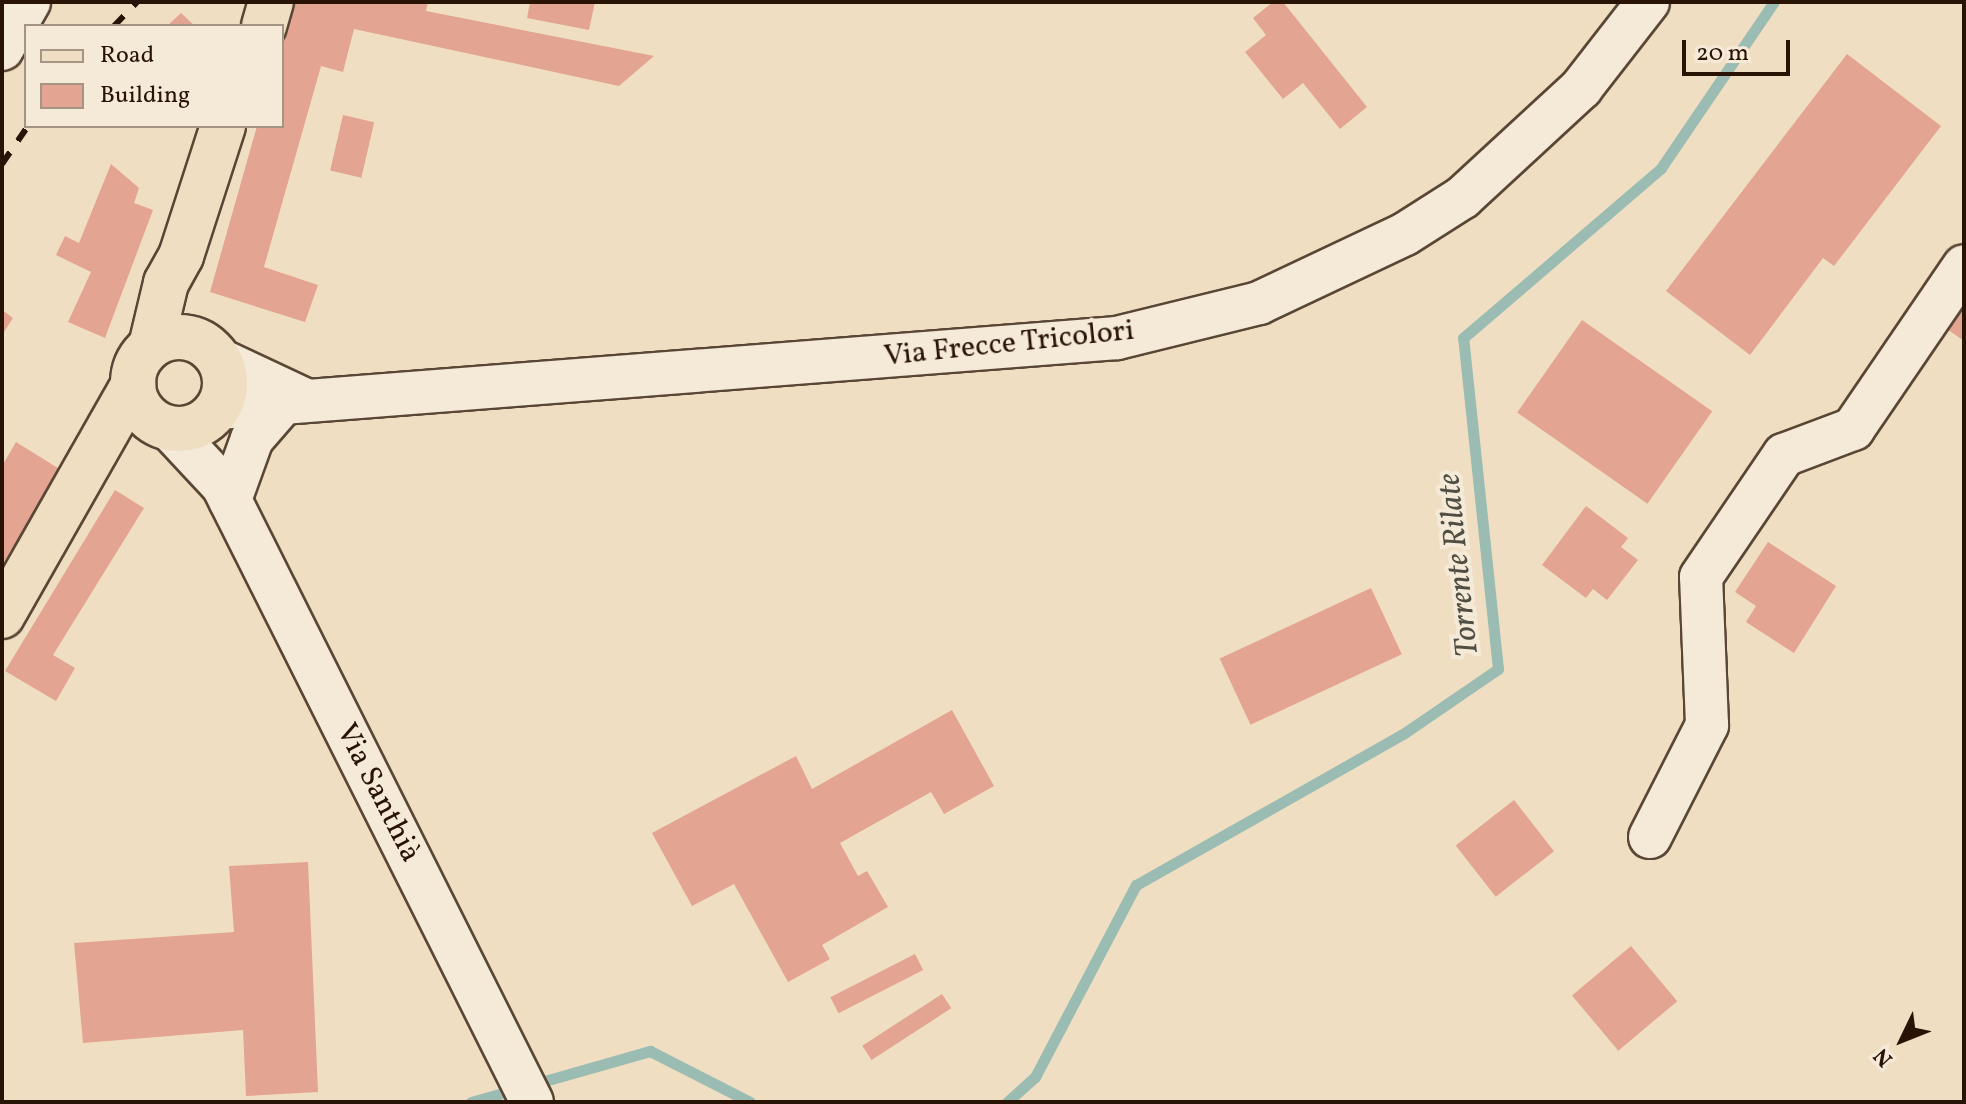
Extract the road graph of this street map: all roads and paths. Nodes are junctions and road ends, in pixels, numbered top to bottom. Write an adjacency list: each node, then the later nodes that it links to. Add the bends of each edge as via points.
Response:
1 (29, 2): 7 (street)
2 (250, 2): 5 (main road)
3 (271, 2): 6 (main road)
4 (1648, 2): 14 (street, Via Frecce Tricolori, via 1581,88 1463,197 1405,234 1259,303 1117,338)
5 (245, 24)
6 (265, 24)
7 (2, 49)
8 (222, 128): 9 (main road)
9 (181, 256): 11 (main road, via 166,283); 12 (main road, via 190,322)
10 (1964, 266): 20 (street, via 1853,429 1784,455 1701,577 1707,725)
11 (151, 346): 12 (main road, via 176,337); 13 (main road, via 141,357)
12 (210, 351): 14 (street); 15 (main road, via 225,389)
13 (133, 385): 16 (main road, via 136,400); 17 (main road)
14 (295, 401): 15 (street, Via Frecce Tricolori); 18 (street, via 252,439)
15 (215, 412): 16 (main road, via 200,425); 18 (street, Via Santhià)
16 (162, 425): 17 (main road); 18 (street, Via Santhià)
17 (90, 468): 19 (main road)
18 (227, 493): 21 (street, Via Santhià)
19 (2, 616)
20 (1650, 837)
21 (532, 1102)

